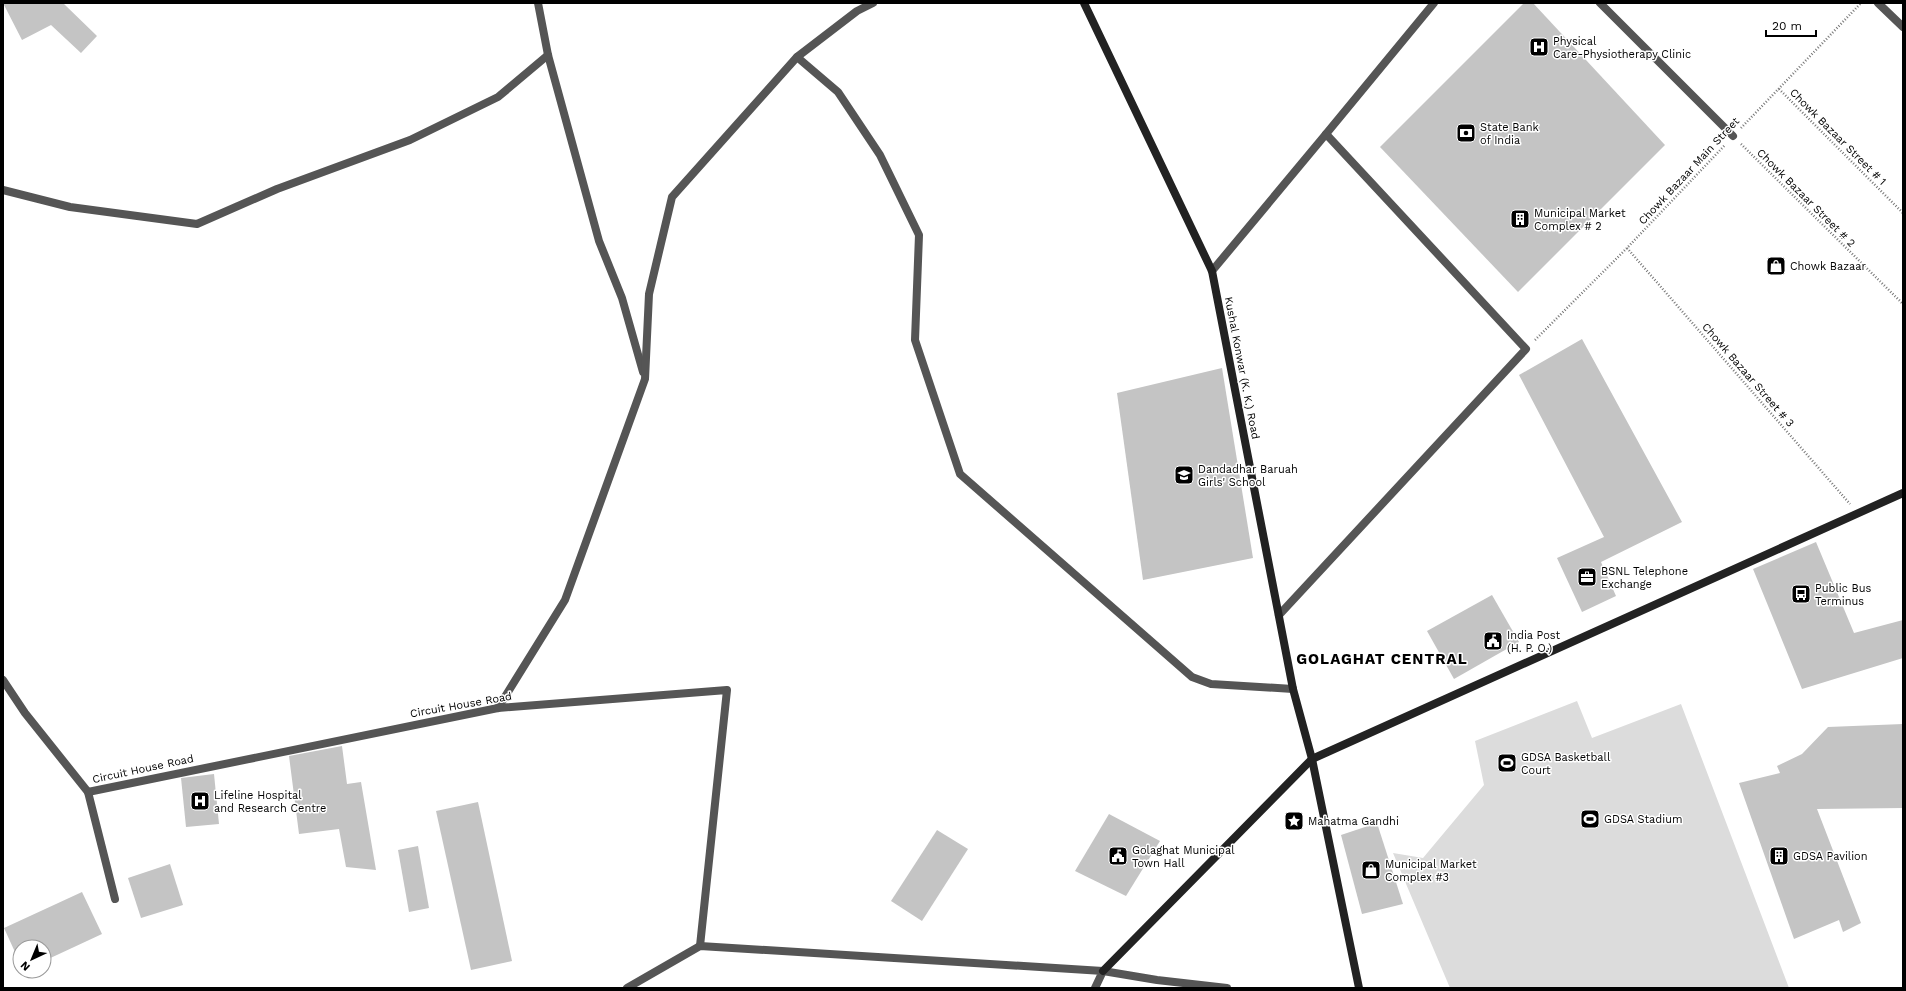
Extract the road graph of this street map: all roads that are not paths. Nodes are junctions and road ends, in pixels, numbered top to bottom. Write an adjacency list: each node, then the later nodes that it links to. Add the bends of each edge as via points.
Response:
1 (538, 3): 8 (street)
2 (873, 3): 9 (street, via 857,12)
3 (1084, 3): 13 (main road, Kushal Konwar (K. K.) Road)
4 (1434, 3): 10 (street)
5 (1600, 3): 11 (street)
6 (1878, 3): 7 (street)
7 (1903, 28)
8 (548, 55): 12 (street, via 498,97 410,140 277,189 197,224 70,207); 14 (street, via 599,241 622,298)
9 (797, 58): 14 (street, via 672,196 649,294); 18 (street, via 838,92 880,155 919,235 915,340 960,474 1192,677 1211,684)
10 (1326, 134): 13 (street); 16 (street, via 1526,349)
11 (1733, 136)
12 (3, 190)
13 (1212, 271): 16 (main road, Kushal Konwar (K. K.) Road)
14 (645, 379): 19 (street, via 565,600)
15 (1903, 493): 20 (main road)
16 (1279, 615): 18 (main road, Kushal Konwar (K. K.) Road)
17 (3, 680): 21 (street, Circuit House Road, via 25,713)
18 (1293, 688): 20 (main road, Kushal Konwar (K. K.) Road)
19 (498, 708): 21 (street, Circuit House Road); 23 (street, Circuit House Road, via 727,690)
20 (1312, 759): 24 (main road); 28 (main road, Kushal Konwar (K. K.) Road)
21 (88, 792): 22 (street)
22 (115, 899)
23 (700, 946): 24 (street); 25 (street)
24 (1104, 971): 26 (street); 27 (street)
25 (627, 988)
26 (1095, 988)
27 (1227, 988)
28 (1359, 988)

